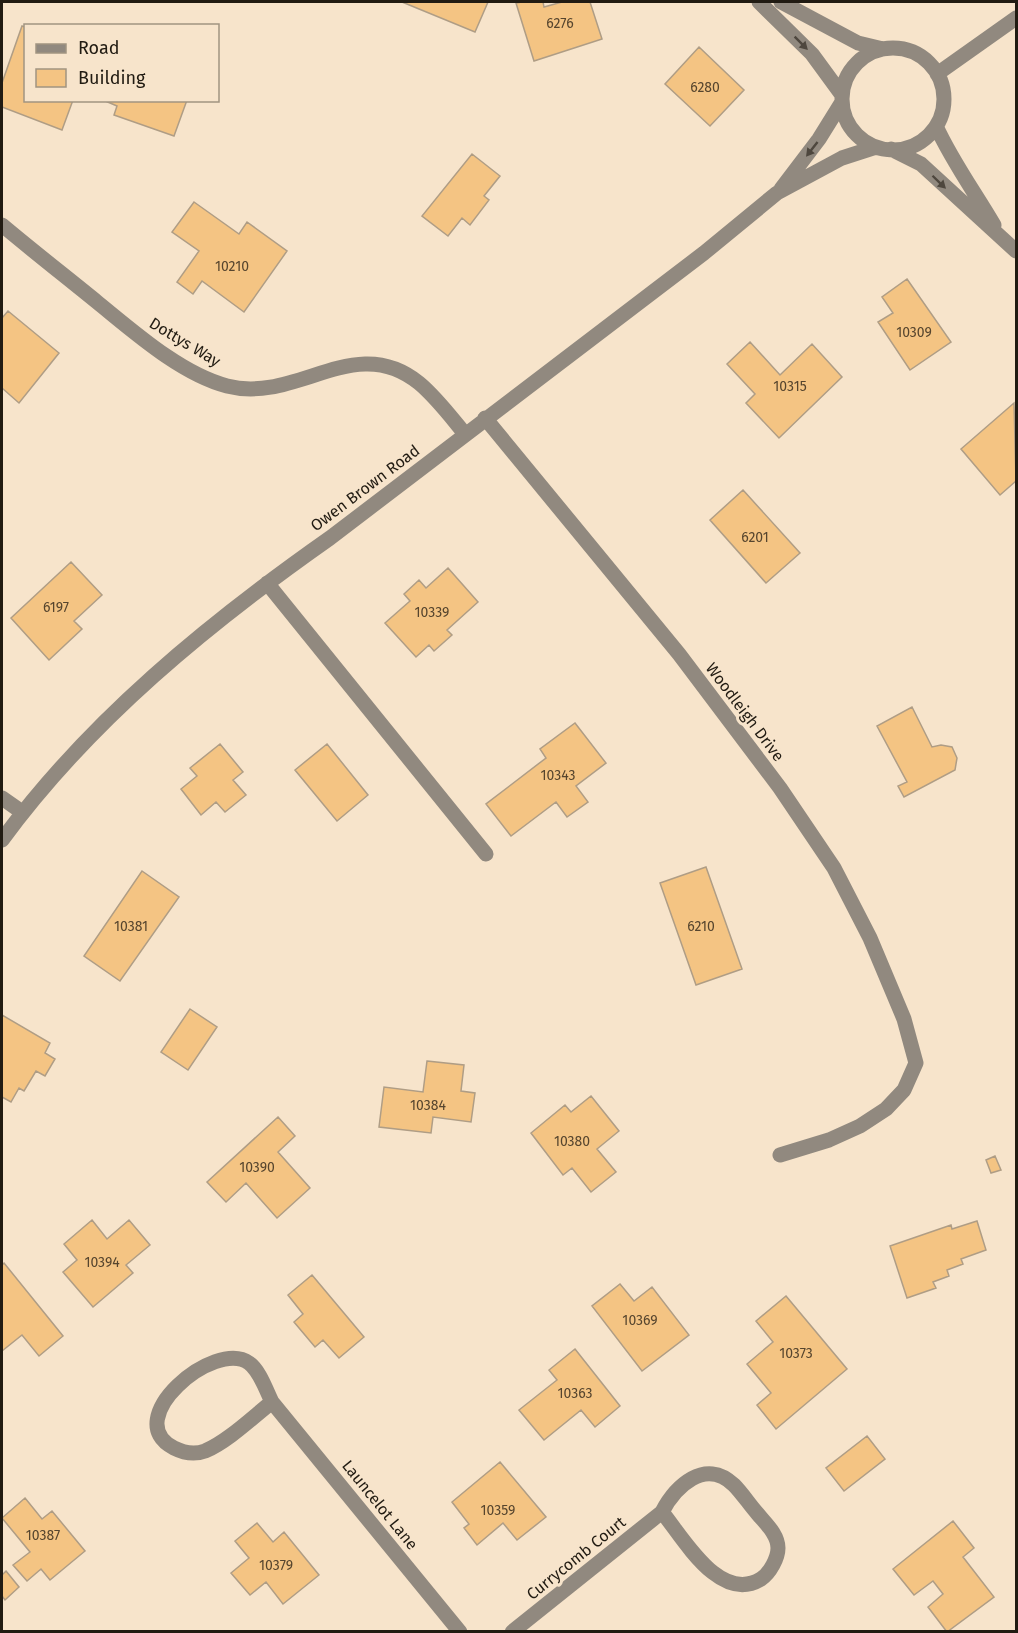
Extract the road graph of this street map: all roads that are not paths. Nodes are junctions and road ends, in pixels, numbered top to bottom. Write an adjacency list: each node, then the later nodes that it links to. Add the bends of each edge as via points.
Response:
1 (759, 2): 6 (street, one-way to 6, via 812,54)
2 (781, 2): 4 (street, via 858,43)
3 (1017, 18): 5 (street)
4 (883, 49): 5 (street, via 896,48 920,56); 6 (street, via 860,60 848,76)
5 (938, 74): 7 (street, via 944,100)
6 (842, 99): 8 (street, via 849,125 866,142); 9 (street, Owen Brown Road, one-way to 9, via 819,139)
7 (936, 126): 8 (street, via 916,144); 11 (street, via 952,161)
8 (884, 148): 9 (street, Owen Brown Road, via 842,158); 11 (street, one-way to 11, via 921,164)
9 (777, 193): 13 (street, Owen Brown Road)
10 (2, 225): 14 (street, Dottys Way, via 138,336 204,377 252,389 280,386 356,363 374,363 420,384)
11 (998, 233): 12 (street)
12 (1017, 251)
13 (485, 418): 14 (street, Owen Brown Road); 20 (street, Woodleigh Drive, via 679,654 780,788 834,868 870,938 904,1019 916,1063 904,1090 886,1109 860,1126)
14 (465, 434): 15 (street, Owen Brown Road)
15 (267, 583): 17 (street, Owen Brown Road, via 112,714); 19 (street)
16 (2, 798): 17 (street)
17 (22, 812): 18 (street, Owen Brown Road)
18 (2, 840)
19 (486, 854)
20 (780, 1155)
21 (272, 1402): 21 (street, Launcelot Lane, via 249,1363 234,1357 221,1358 207,1364 166,1396 160,1407 158,1431 171,1447 195,1454 212,1447); 23 (street, Launcelot Lane)
22 (662, 1512): 22 (street, Currycomb Court, via 689,1478 720,1476 732,1483 774,1534 778,1547 775,1561 766,1576 755,1583 728,1583 715,1576); 24 (street, Currycomb Court)
23 (460, 1632)
24 (512, 1632)

